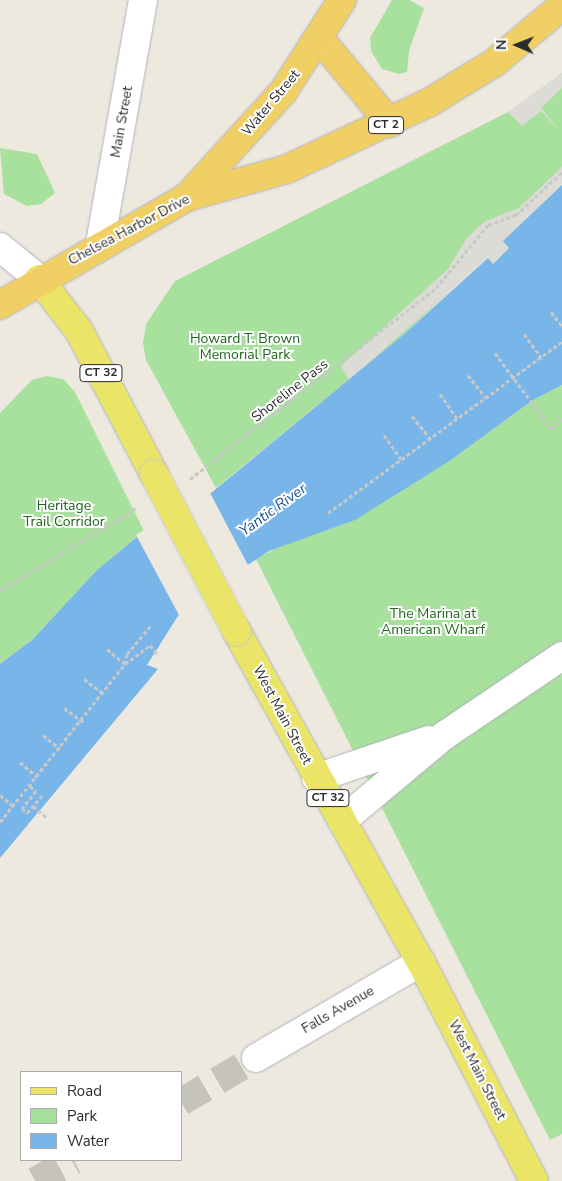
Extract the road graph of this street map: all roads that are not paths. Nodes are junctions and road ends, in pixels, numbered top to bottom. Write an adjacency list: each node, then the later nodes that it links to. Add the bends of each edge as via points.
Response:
1 (143, 0): 7 (street, Main Street)
2 (342, 0): 4 (highway, Water Street / CT 2)
3 (562, 6): 5 (highway, Chelsea Harbor Drive / CT 2, via 494,63)
4 (320, 38): 5 (highway); 6 (highway, Water Street / CT 2, via 271,107)
5 (390, 123): 6 (highway, Chelsea Harbor Drive / CT 2, via 273,175)
6 (187, 197): 7 (highway, Chelsea Harbor Drive / CT 2)
7 (100, 244): 9 (highway, Chelsea Harbor Drive / CT 2)
8 (0, 247): 9 (street)
9 (39, 279): 10 (highway, CT 2); 13 (main road, West Main Street / CT 32, bridge, via 79,331)
10 (0, 305)
11 (562, 656): 12 (street)
12 (445, 735): 13 (street); 14 (street)
13 (316, 778): 14 (main road, West Main Street / CT 32)
14 (342, 821): 15 (main road, West Main Street / CT 32)
15 (421, 962): 16 (street, Falls Avenue); 17 (main road, West Main Street / CT 32)
16 (256, 1058)
17 (534, 1181)

